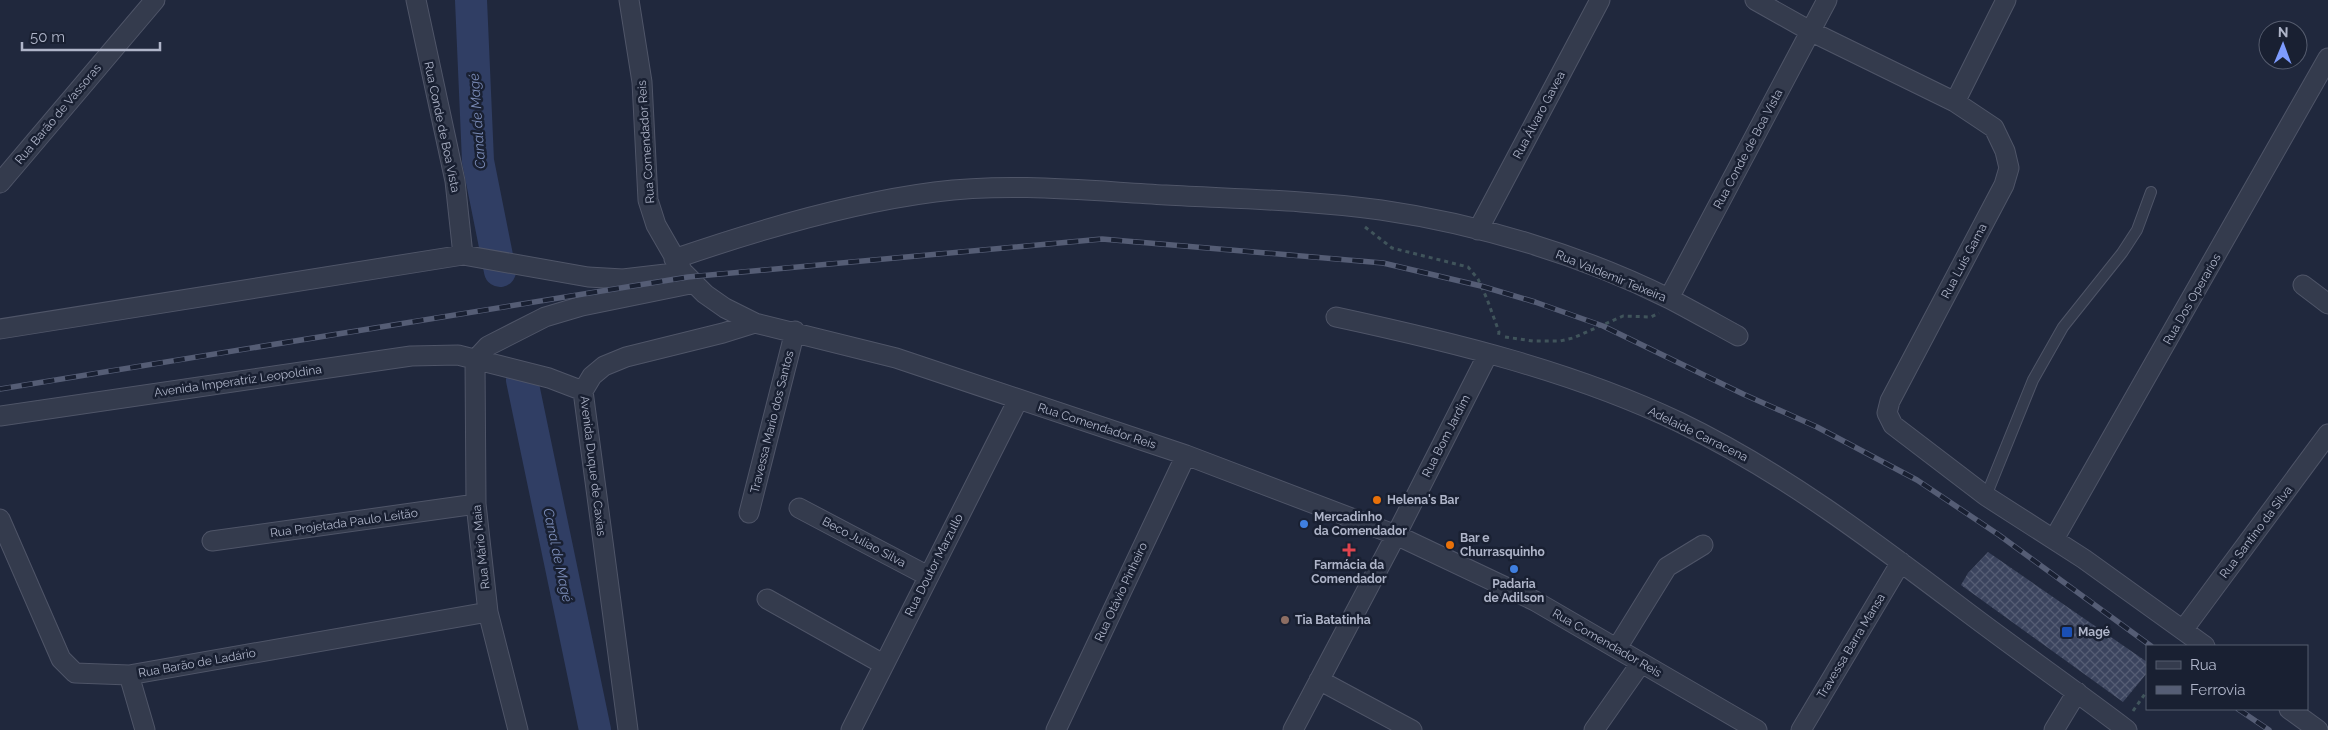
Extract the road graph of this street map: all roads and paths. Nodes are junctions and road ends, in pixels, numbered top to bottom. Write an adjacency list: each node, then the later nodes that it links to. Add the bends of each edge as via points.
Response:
1 (155, 0): 11 (street, Rua Barão de Vassoras)
2 (416, 0): 15 (street, Rua Conde de Boa Vista, via 455,181)
3 (629, 0): 16 (street, Rua Comendador Reis, via 642,82 648,200 656,225)
4 (1600, 0): 14 (street, Rua Álvaro Gavea)
5 (1755, 0): 8 (street, Rua Luis Gama)
6 (1827, 0): 8 (street, Rua Conde de Boa Vista)
7 (2006, 0): 10 (street)
8 (1810, 32): 10 (street, Rua Luis Gama); 18 (street, Rua Conde de Boa Vista)
9 (2328, 58): 39 (street, Rua Dos Operarios)
10 (1955, 102): 33 (street, Rua Luis Gama, via 1994,128 2009,168 2004,186 1890,401 1887,413 1902,434)
11 (0, 183)
12 (2151, 192): 33 (lane, via 2132,238 2063,327 2033,380)
13 (1344, 207): 14 (street, Rua Valdemir Teixeira, via 1412,216); 16 (street, Rua Valdemir Teixeira, via 1031,187 936,192 864,205 736,238); 24 (path, via 1349,217 1370,229 1392,248 1468,267 1474,272 1487,299)
14 (1478, 230): 18 (street, Rua Valdemir Teixeira, via 1585,263)
15 (464, 255): 16 (street, via 557,273 623,279); 22 (street)
16 (684, 271): 21 (street, Rua Comendador Reis, via 705,294); 27 (street, via 545,317 488,346)
17 (2303, 285): 19 (street)
18 (1669, 298): 24 (path, via 1656,316 1623,316 1573,338 1532,341); 25 (street, Rua Valdemir Teixeira)
19 (2328, 304)
20 (1336, 317): 26 (street, Adelaide Carracena)
21 (755, 322): 23 (street, Rua Comendador Reis); 28 (street, Avenida Duque de Caxias, via 626,356 604,366)
22 (0, 329)
23 (795, 332): 29 (street, Rua Comendador Reis, via 896,358); 36 (street, Travessa Mario dos Santos)
24 (1499, 336): 26 (path)
25 (1738, 336)
26 (1488, 354): 38 (street, Rua Bom Jardim); 42 (street, Adelaide Carracena, via 1608,392 1677,421 1757,464)
27 (475, 360): 28 (street, Avenida Imperatriz Leopoldina, via 550,378); 30 (street, Avenida Imperatriz Leopoldina, via 458,355 411,356); 34 (street, Rua Mário Maia)
28 (582, 391): 59 (street, Avenida Duque de Caxias)
29 (1018, 400): 32 (street, Rua Comendador Reis); 43 (street, Rua Doutor Marzullo)
30 (0, 416)
31 (2327, 439): 46 (street, Rua Santino da Silva)
32 (1186, 454): 38 (street, Rua Comendador Reis); 61 (street, Rua Otávio Pinheiro)
33 (1986, 496): 39 (street, Rua Luis Gama)
34 (476, 504): 40 (street, Rua Projetada Paulo Leitão); 45 (street, Rua Mário Maia)
35 (799, 508): 43 (street, Beco Juliao Silva)
36 (749, 513)
37 (0, 519): 51 (street, Rua Barão de Ladário, via 61,659 75,673)
38 (1396, 535): 48 (street, Rua Comendador Reis, via 1535,601); 52 (street, Rua Bom Jardim)
39 (2054, 539): 46 (street, Rua Luis Gama)
40 (212, 541)
41 (1703, 545): 48 (street, via 1667,567)
42 (1901, 562): 53 (street, Adelaide Carracena); 66 (street, Travessa Barra Mansa)
43 (928, 576): 50 (street, Rua Doutor Marzullo)
44 (767, 599): 50 (street)
45 (488, 612): 51 (street, Rua Barão de Ladário); 58 (street, Rua Mário Maia)
46 (2183, 630): 47 (street, Rua Luis Gama)
47 (2204, 645)
48 (1617, 648): 49 (street, Rua Comendador Reis)
49 (1641, 663): 64 (street); 65 (street, Rua Comendador Reis)
50 (883, 664): 60 (street, Rua Doutor Marzullo)
51 (129, 675): 57 (street)
52 (1319, 680): 62 (street, Rua Bom Jardim); 63 (street)
53 (2077, 692): 56 (street, Adelaide Carracena); 67 (street)
54 (2146, 693): 56 (path)
55 (2290, 710): 68 (street)
56 (2129, 721)
57 (146, 730)
58 (518, 730)
59 (628, 730)
60 (851, 730)
61 (1056, 730)
62 (1293, 730)
63 (1412, 730)
64 (1594, 730)
65 (1757, 730)
66 (1801, 730)
67 (2054, 730)
68 (2318, 730)

